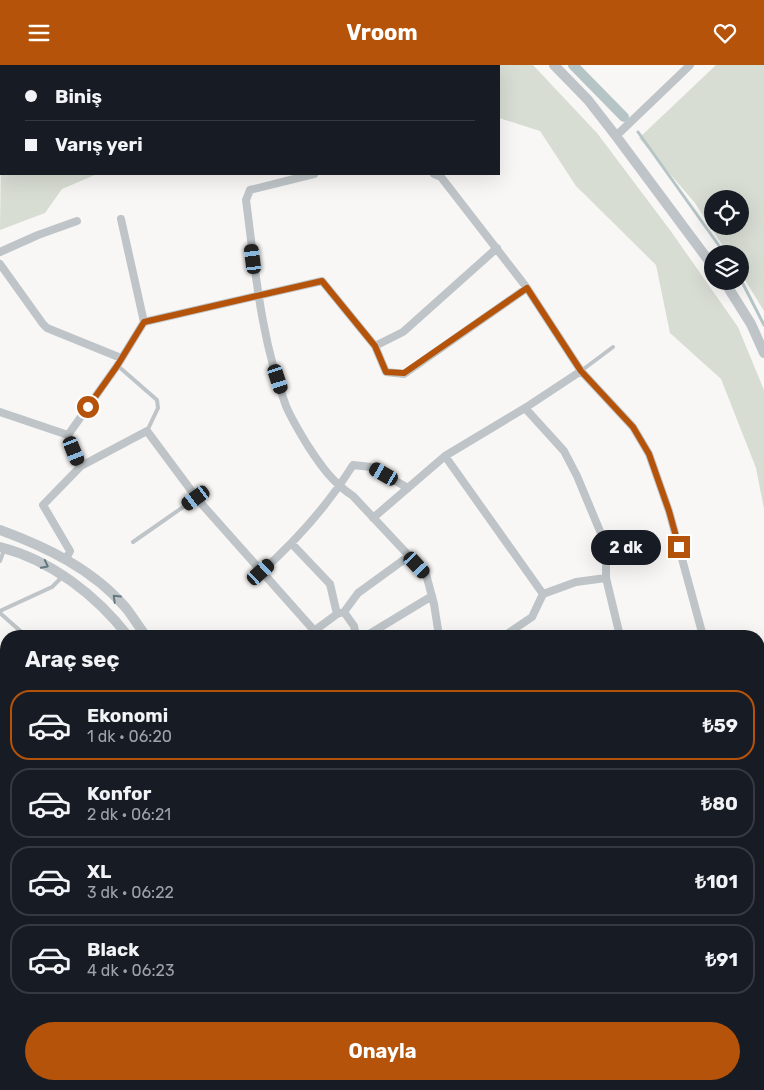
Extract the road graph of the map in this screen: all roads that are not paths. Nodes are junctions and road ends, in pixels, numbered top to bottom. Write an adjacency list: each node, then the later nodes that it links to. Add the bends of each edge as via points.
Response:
1 (554, 65): 3 (street, via 588,100)
2 (690, 65): 3 (street)
3 (616, 136): 10 (street)
4 (310, 175): 14 (street, via 250,189 246,201)
5 (436, 175): 8 (street)
6 (122, 219): 15 (street)
7 (77, 221): 9 (street)
8 (497, 248): 12 (street); 16 (street, via 404,332)
9 (0, 252)
10 (704, 254)
11 (0, 264): 19 (street, via 43,324)
12 (527, 288): 16 (street, via 404,373 386,372); 20 (street)
13 (730, 290): 18 (street, via 751,323)
14 (258, 297): 15 (street); 16 (street, via 322,281); 27 (street, via 287,407 321,466)
15 (144, 322): 19 (street)
16 (375, 346)
17 (613, 347): 20 (lane)
18 (764, 353)
19 (119, 362): 23 (lane, via 157,400 158,408); 24 (street)
20 (581, 371): 21 (street); 55 (street, via 633,427 649,454 669,511)
21 (524, 408): 25 (street); 40 (street, via 556,441 574,469 602,536)
22 (0, 412): 24 (street)
23 (147, 431): 26 (street); 29 (street)
24 (68, 435): 26 (street)
25 (445, 457): 28 (street); 41 (street)
26 (80, 466): 36 (street, via 43,505 70,551)
27 (339, 487): 28 (street, via 353,465 371,467); 30 (street, via 353,496); 33 (street)
28 (408, 488): 30 (street)
29 (196, 498): 32 (lane); 38 (street)
30 (373, 518): 35 (street)
31 (0, 530): 36 (street)
32 (133, 542)
33 (292, 544): 38 (street); 44 (street, via 330,584)
34 (2, 547): 37 (lane); 39 (street, one-way to 39)
35 (409, 556): 42 (street, via 426,573); 44 (street, via 358,593)
36 (66, 559): 47 (street, one-way to 36, via 125,607 106,589)
37 (0, 561)
38 (261, 572): 48 (street)
39 (64, 575): 43 (lane, via 52,587); 46 (street)
40 (606, 578): 41 (street, via 576,582); 54 (street)
41 (543, 594): 53 (street, via 532,617)
42 (432, 596): 51 (street); 52 (street)
43 (0, 612): 45 (lane)
44 (340, 613): 49 (street); 50 (street)
45 (20, 630)
46 (122, 630)
47 (142, 630)
48 (312, 630)
49 (321, 630)
50 (355, 630)
51 (376, 630)
52 (438, 630)
53 (513, 630)
54 (619, 630)
55 (701, 630)

